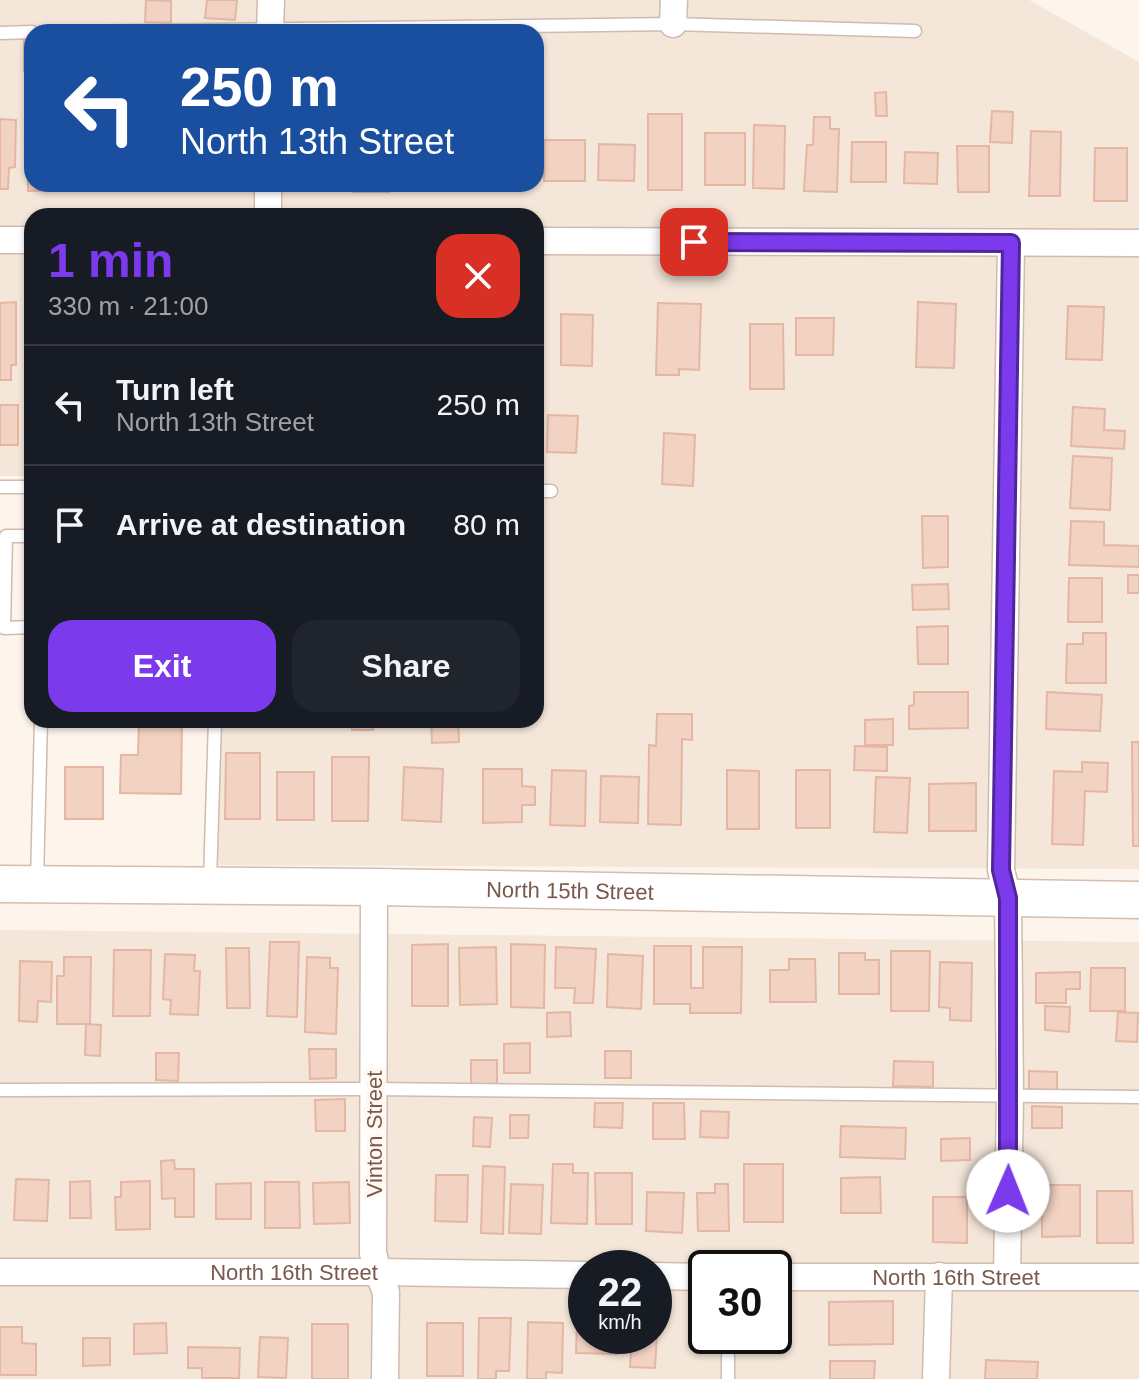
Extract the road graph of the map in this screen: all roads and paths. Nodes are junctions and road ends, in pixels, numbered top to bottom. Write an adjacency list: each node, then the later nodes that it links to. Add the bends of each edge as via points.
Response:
1 (271, 0): 3 (street)
2 (673, 12): 4 (lane); 5 (lane)
3 (270, 24)
4 (418, 24)
5 (915, 31)
6 (24, 32): 7 (lane)
7 (0, 33)
8 (0, 240): 9 (street)
9 (24, 240)
10 (544, 241): 11 (street)
11 (1011, 243): 12 (street); 25 (street, via 1001,870)
12 (1139, 243)
13 (0, 487): 14 (lane)
14 (24, 487)
15 (544, 491): 16 (lane)
16 (551, 491)
17 (24, 536): 18 (lane, via 6,536 4,628)
18 (24, 627)
19 (41, 728): 22 (lane)
20 (215, 728): 23 (lane)
21 (0, 884): 22 (main road, North 15th Street)
22 (37, 884): 23 (main road, North 15th Street)
23 (210, 885): 24 (main road, North 15th Street)
24 (374, 887): 25 (main road, North 15th Street); 27 (street, Vinton Street)
25 (1008, 898): 26 (main road, North 15th Street); 29 (street)
26 (1139, 900)
27 (374, 1089): 28 (lane); 29 (lane); 32 (street, Vinton Street, via 373,1253)
28 (0, 1090)
29 (1010, 1096): 30 (lane); 35 (street)
30 (1139, 1097)
31 (0, 1272): 32 (street, North 16th Street)
32 (378, 1272): 33 (street, North 16th Street); 39 (street, Vinton Street, via 386,1292)
33 (568, 1275)
34 (939, 1276): 35 (street, North 16th Street); 36 (street, North 16th Street); 41 (street)
35 (1007, 1276): 37 (street, North 16th Street)
36 (792, 1277)
37 (1139, 1277)
38 (728, 1354): 40 (lane)
39 (385, 1379)
40 (728, 1379)
41 (936, 1379)

